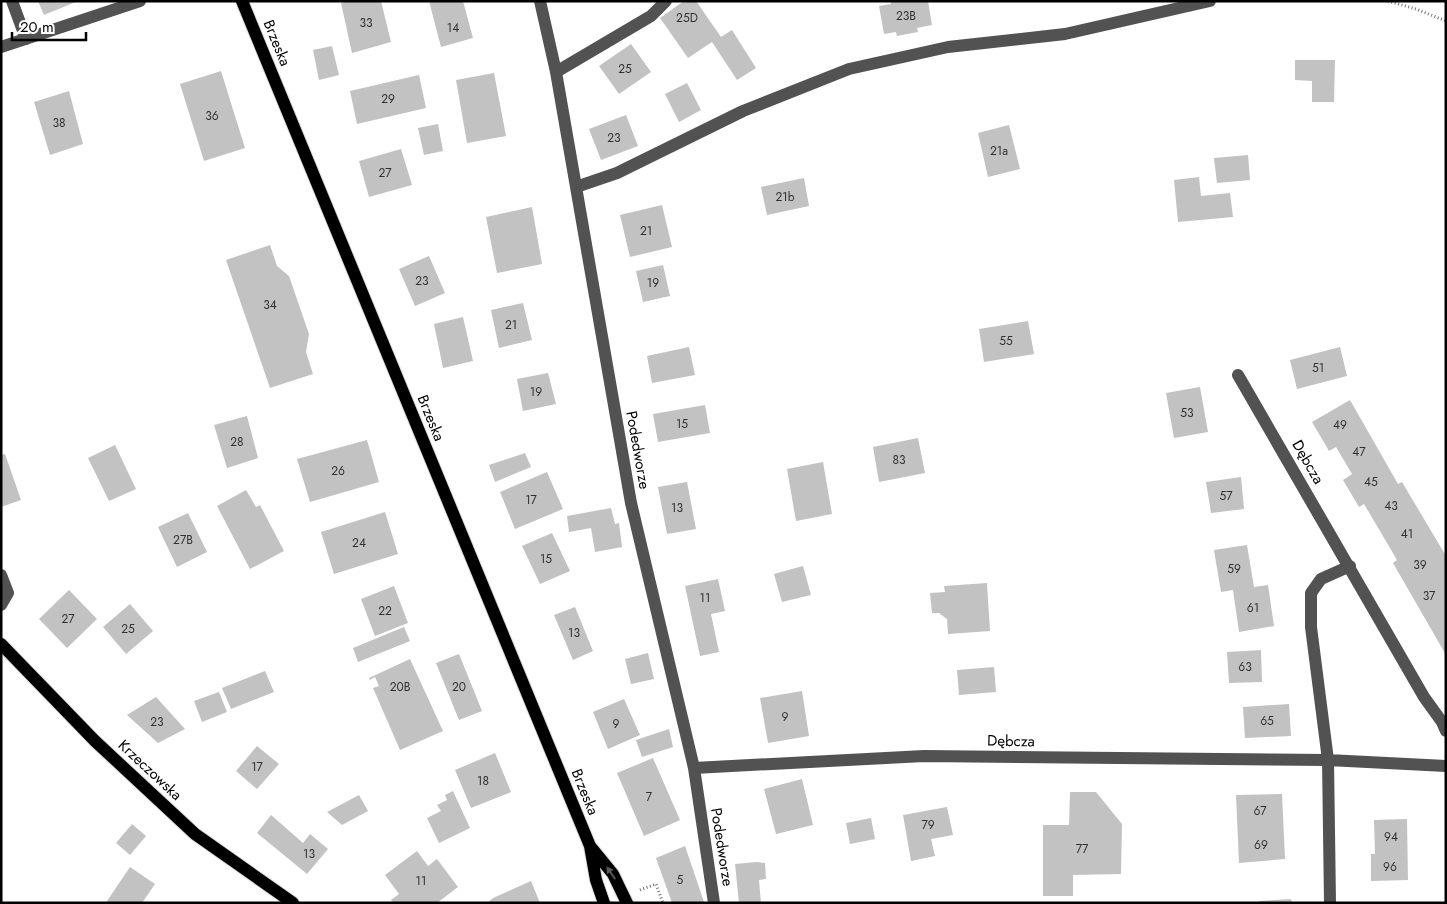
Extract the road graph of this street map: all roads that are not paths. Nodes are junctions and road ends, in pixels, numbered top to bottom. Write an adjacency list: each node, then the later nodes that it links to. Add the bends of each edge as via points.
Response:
1 (12, 1): 7 (street)
2 (140, 1): 7 (street)
3 (242, 1): 20 (main road, Brzeska)
4 (540, 1): 9 (street, Podedworze)
5 (666, 1): 9 (street, via 651,16)
6 (1210, 1): 10 (street, via 1065,34 948,48 849,69 743,111 617,173)
7 (26, 38): 8 (street)
8 (1, 46)
9 (556, 72): 10 (street, Podedworze)
10 (576, 187): 19 (street, Podedworze, via 631,503)
11 (1238, 375): 12 (street, Dębcza)
12 (1350, 566): 16 (street, Dębcza); 17 (street, via 1321,579 1311,593)
13 (1, 575): 14 (street, via 8,593)
14 (1, 605)
15 (1, 644): 21 (main road, Krzeczowska, via 95,741 195,834)
16 (1446, 732)
17 (1328, 760): 18 (street, Dębcza); 19 (street, Dębcza, via 924,756); 25 (street)
18 (1446, 766)
19 (694, 768): 24 (street, Podedworze)
20 (590, 846): 22 (main road, Brzeska); 23 (main road, Brzeska, one-way to 20, via 613,874)
21 (293, 903)
22 (604, 903)
23 (627, 903)
24 (714, 903)
25 (1330, 903)

